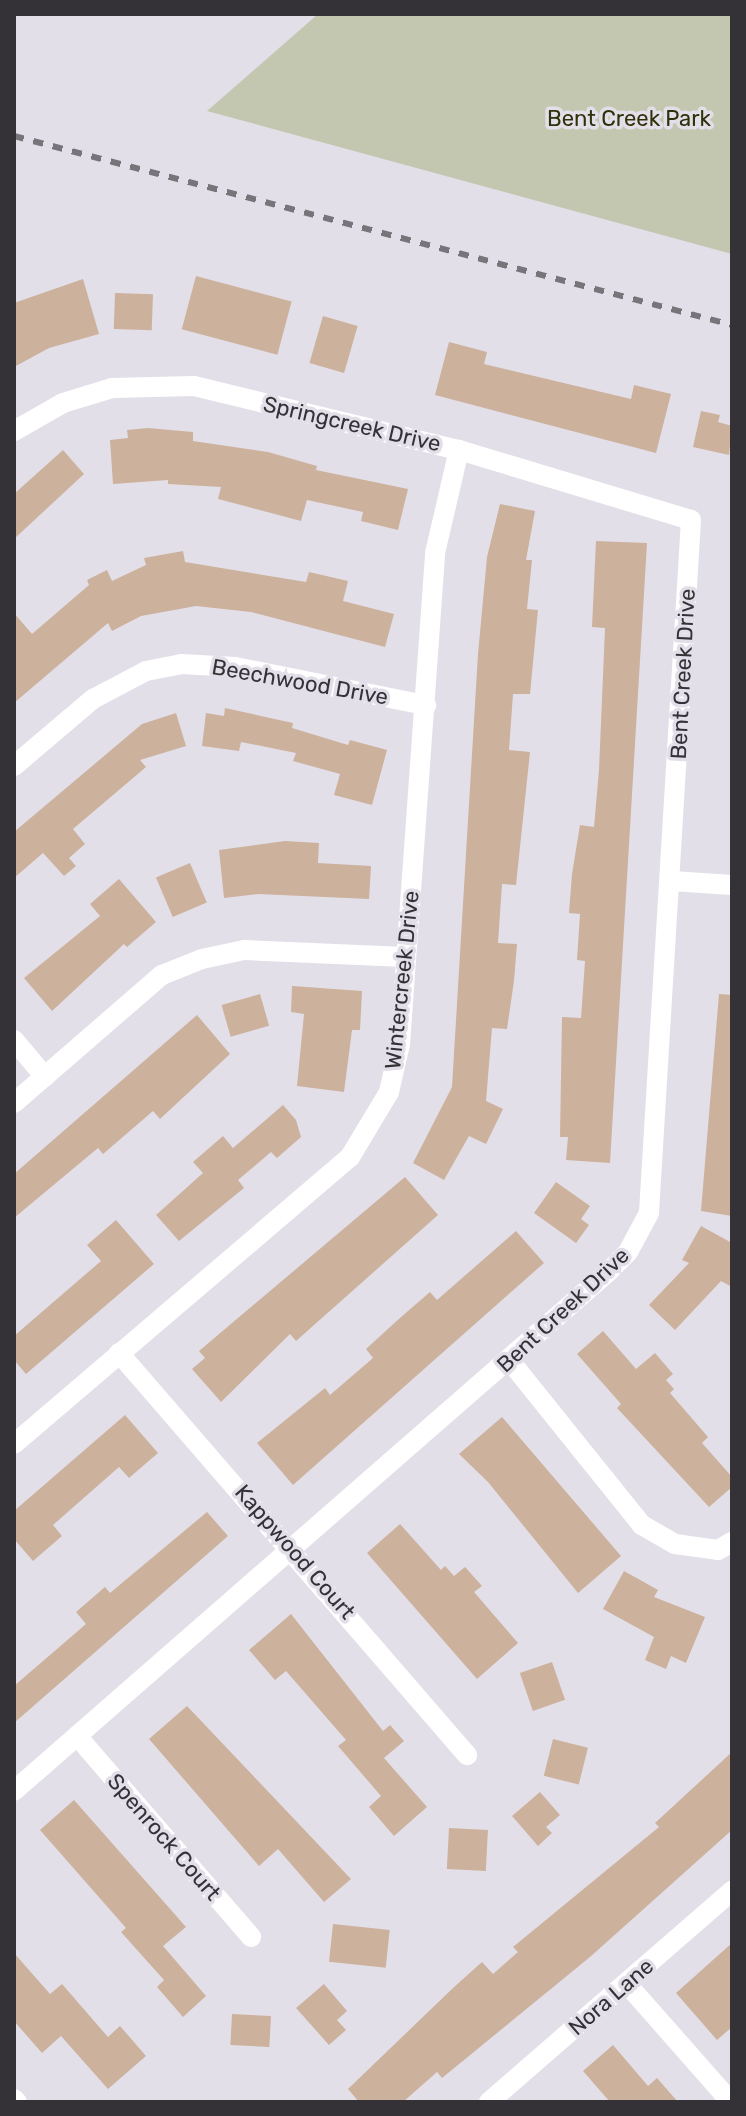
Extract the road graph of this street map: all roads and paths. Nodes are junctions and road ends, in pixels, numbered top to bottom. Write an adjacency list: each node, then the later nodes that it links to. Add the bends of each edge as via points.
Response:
1 (14, 431): 2 (street, Springcreek Drive, via 75,399 112,388 194,386)
2 (459, 450): 3 (street, Springcreek Drive); 4 (street, Wintercreek Drive, via 435,553)
3 (691, 520): 6 (street, Bent Creek Drive)
4 (426, 705): 5 (street, Beechwood Drive, via 235,667 181,664 146,671 93,699); 8 (street, Wintercreek Drive)
5 (14, 766)
6 (672, 881): 7 (street); 13 (street, Bent Creek Drive, via 649,1213 628,1252)
7 (732, 885)
8 (405, 957): 10 (street, via 244,950 202,959 162,975); 12 (street, Wintercreek Drive, via 400,1044 389,1092 350,1157)
9 (14, 1040): 10 (street)
10 (45, 1077): 11 (street)
11 (14, 1103)
12 (119, 1353): 14 (street, Wintercreek Drive); 16 (street, Kappwood Court)
13 (510, 1361): 15 (street, via 642,1525 675,1544 718,1550); 16 (street, Bent Creek Drive)
14 (14, 1444)
15 (732, 1542)
16 (293, 1549): 17 (street, Bent Creek Drive); 18 (street, Kappwood Court)
17 (77, 1736): 19 (street, Bent Creek Drive); 21 (street, Spenrock Court)
18 (467, 1755)
19 (14, 1791)
20 (732, 1891): 22 (street, Nora Lane)
21 (251, 1937)
22 (627, 1984): 23 (street, Nora Lane); 24 (street)
23 (489, 2102)
24 (731, 2102)

